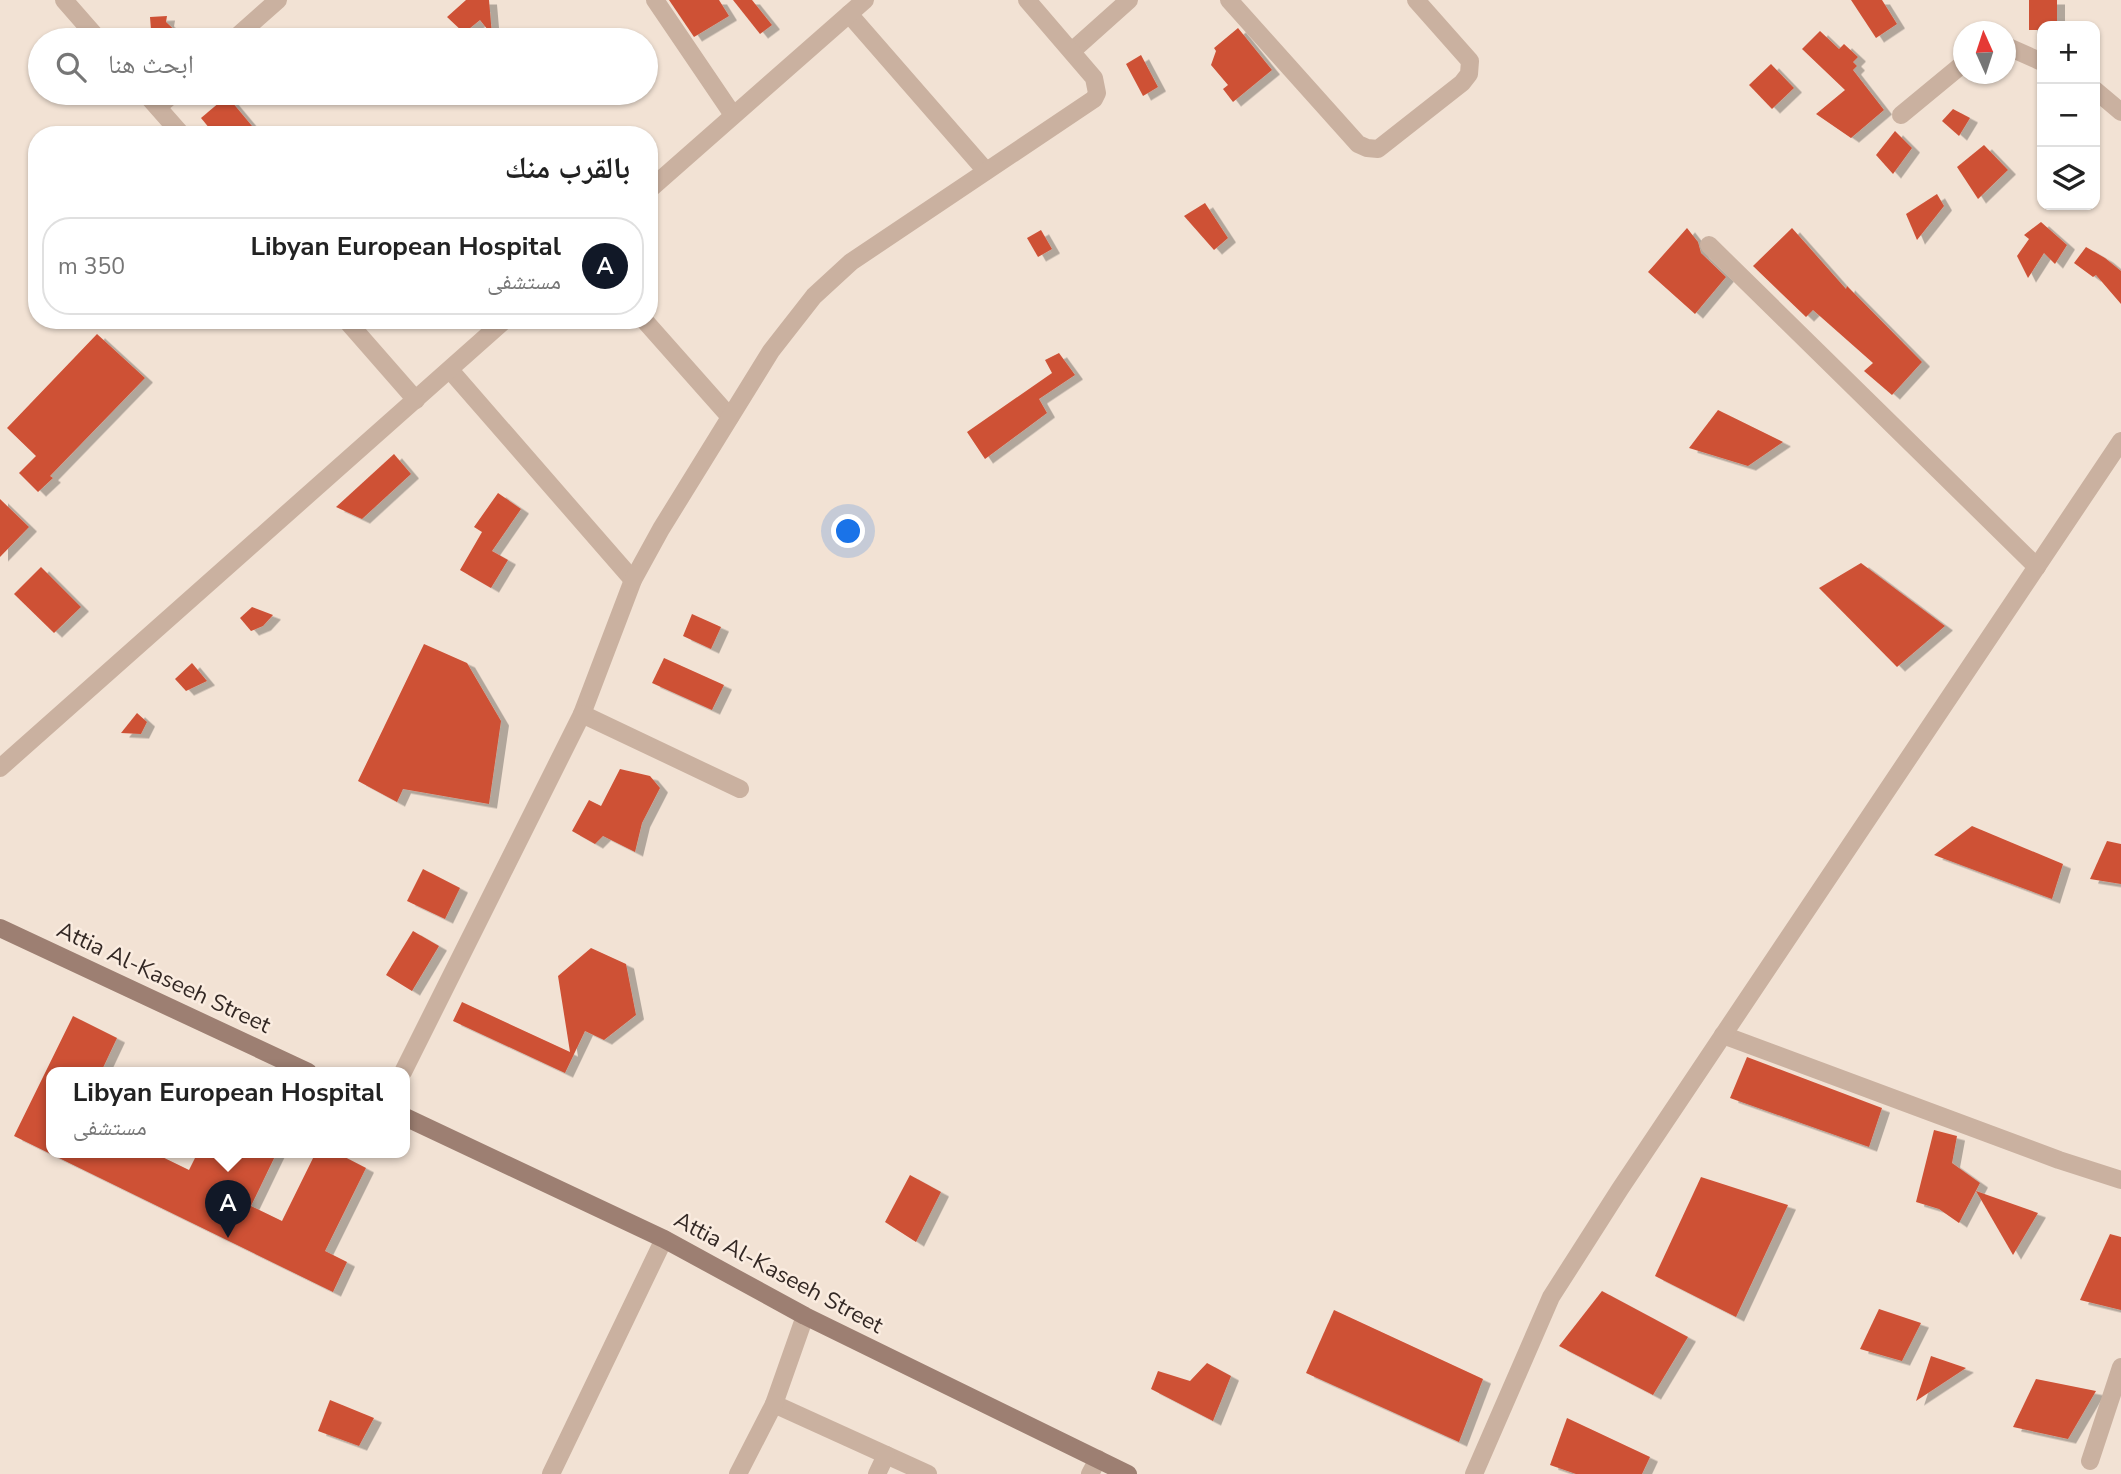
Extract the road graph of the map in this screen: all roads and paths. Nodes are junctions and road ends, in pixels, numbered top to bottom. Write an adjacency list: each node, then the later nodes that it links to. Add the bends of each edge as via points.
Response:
1 (64, 0): 10 (street)
2 (278, 0): 11 (street)
3 (655, 0): 20 (street)
4 (865, 0): 9 (street)
5 (1027, 0): 13 (street)
6 (1129, 0): 13 (street)
7 (1229, 0): 8 (street, via 1358,144 1378,149 1462,83 1470,68 1470,61)
8 (1416, 0)
9 (849, 14): 20 (street); 23 (street)
10 (88, 28)
11 (246, 28)
12 (2016, 50): 14 (street)
13 (1072, 51): 23 (street, via 1094,78 1094,99)
14 (2037, 60)
15 (1953, 72): 21 (street)
16 (2100, 94): 19 (street)
17 (160, 105): 18 (street)
18 (158, 107): 22 (street)
19 (2121, 112)
20 (733, 115): 24 (street)
21 (1901, 115)
22 (174, 126)
23 (986, 171): 31 (street, via 850,261 814,296)
24 (658, 182)
25 (1709, 244): 33 (street)
26 (353, 329): 30 (street)
27 (495, 329): 29 (street)
28 (652, 329): 31 (street)
29 (450, 370): 30 (street); 34 (street)
30 (416, 400): 36 (street)
31 (730, 417): 34 (street)
32 (2121, 441): 33 (street)
33 (2037, 567): 39 (street)
34 (634, 580): 35 (street)
35 (582, 714): 37 (street); 41 (street)
36 (0, 768)
37 (740, 789)
38 (0, 928): 40 (street, Attia Al-Kaseeh Street)
39 (1723, 1035): 43 (street); 56 (street, via 1552,1297)
40 (296, 1067)
41 (406, 1067)
42 (410, 1119): 44 (street, Attia Al-Kaseeh Street)
43 (2121, 1180)
44 (664, 1239): 45 (street, Attia Al-Kaseeh Street); 51 (street)
45 (805, 1316): 47 (street); 50 (street, Attia Al-Kaseeh Street)
46 (2121, 1367): 49 (street)
47 (774, 1404): 48 (street); 52 (street)
48 (887, 1455): 53 (street); 54 (street)
49 (2090, 1461)
50 (1094, 1466): 55 (street, Attia Al-Kaseeh Street)
51 (551, 1474)
52 (738, 1474)
53 (877, 1474)
54 (928, 1474)
55 (1128, 1474)
56 (1474, 1474)

